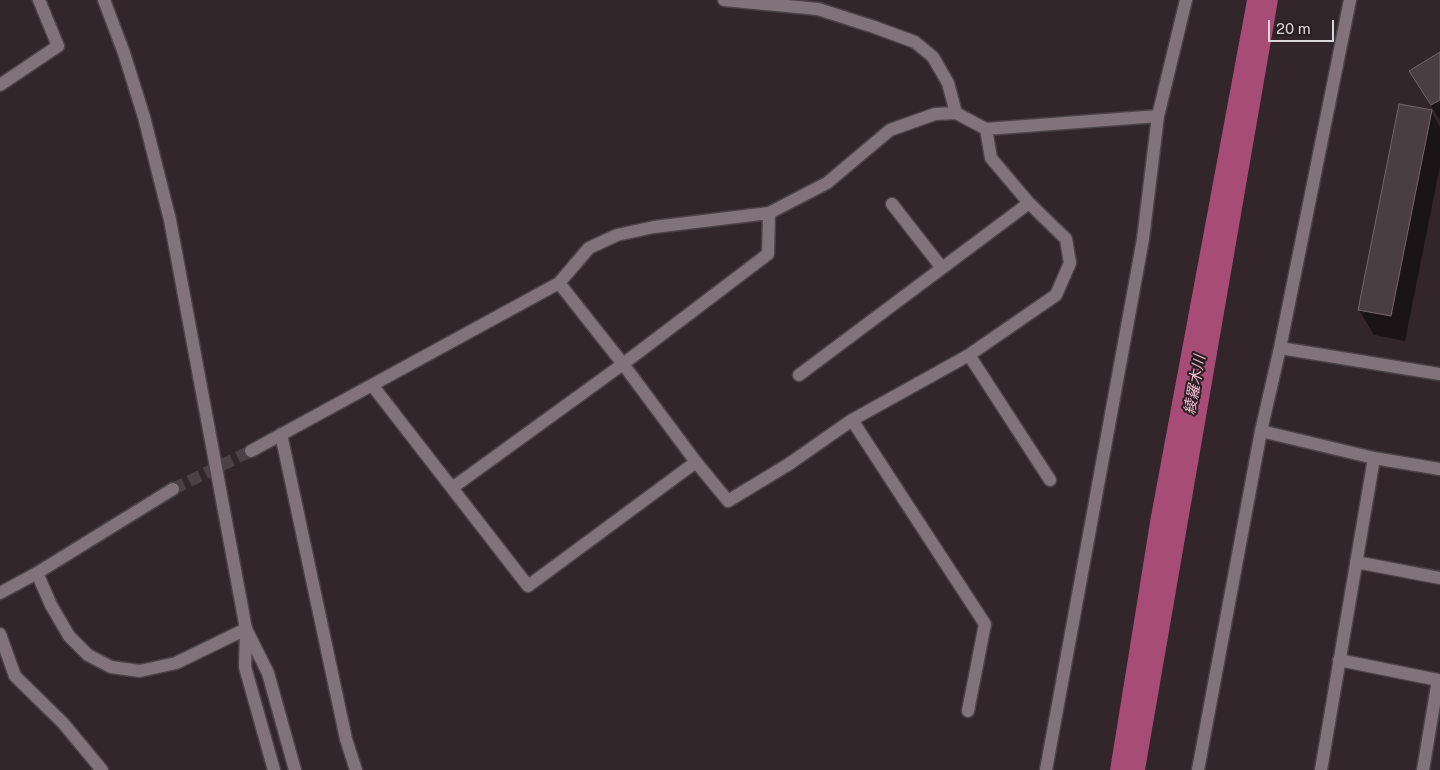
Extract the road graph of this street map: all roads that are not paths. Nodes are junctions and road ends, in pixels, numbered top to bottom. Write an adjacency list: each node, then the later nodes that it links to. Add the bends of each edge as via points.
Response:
1 (39, 0): 7 (street, via 58,46)
2 (104, 0): 36 (street, via 144,117 170,220)
3 (724, 0): 6 (street)
4 (1186, 0): 9 (street)
5 (1350, 0): 16 (street)
6 (819, 5): 8 (street, via 915,42 933,57 948,84)
7 (0, 85)
8 (956, 113): 10 (street); 13 (street, via 935,114 890,130 827,183)
9 (1158, 116): 10 (street); 45 (street, via 1143,239)
10 (986, 129): 11 (street, via 991,158)
11 (1029, 202): 14 (street); 17 (street, via 1066,239 1070,263 1056,295)
12 (892, 204): 14 (street)
13 (769, 213): 15 (street, via 654,227 617,235 589,248); 18 (street, via 768,254)
14 (942, 268): 20 (street)
15 (559, 284): 18 (street); 21 (street)
16 (1280, 348): 19 (street); 23 (street)
17 (969, 355): 22 (street); 29 (street)
18 (623, 364): 27 (street); 30 (street)
19 (1440, 374)
20 (800, 375)
21 (372, 385): 24 (street); 30 (street)
22 (852, 420): 27 (street, via 728,501); 40 (street, via 985,624)
23 (1261, 431): 26 (street); 46 (street)
24 (281, 434): 25 (street); 44 (street, via 346,739)
25 (251, 450)
26 (1374, 458): 28 (street); 32 (street)
27 (696, 462): 30 (street, via 528,586)
28 (1440, 469)
29 (1050, 480)
30 (452, 488)
31 (173, 489): 33 (street)
32 (1356, 562): 34 (street); 38 (street)
33 (37, 573): 35 (street); 36 (street, via 69,636 88,656 111,667 140,671 176,663)
34 (1440, 578)
35 (0, 593)
36 (246, 629): 42 (street, via 245,667); 43 (street, via 268,672)
37 (0, 634): 41 (street, via 15,676 63,723)
38 (1339, 660): 39 (street); 47 (street)
39 (1439, 680): 48 (street)
40 (968, 711)
41 (102, 770)
42 (274, 770)
43 (295, 770)
44 (356, 770)
45 (1046, 770)
46 (1198, 770)
47 (1321, 770)
48 (1423, 770)

